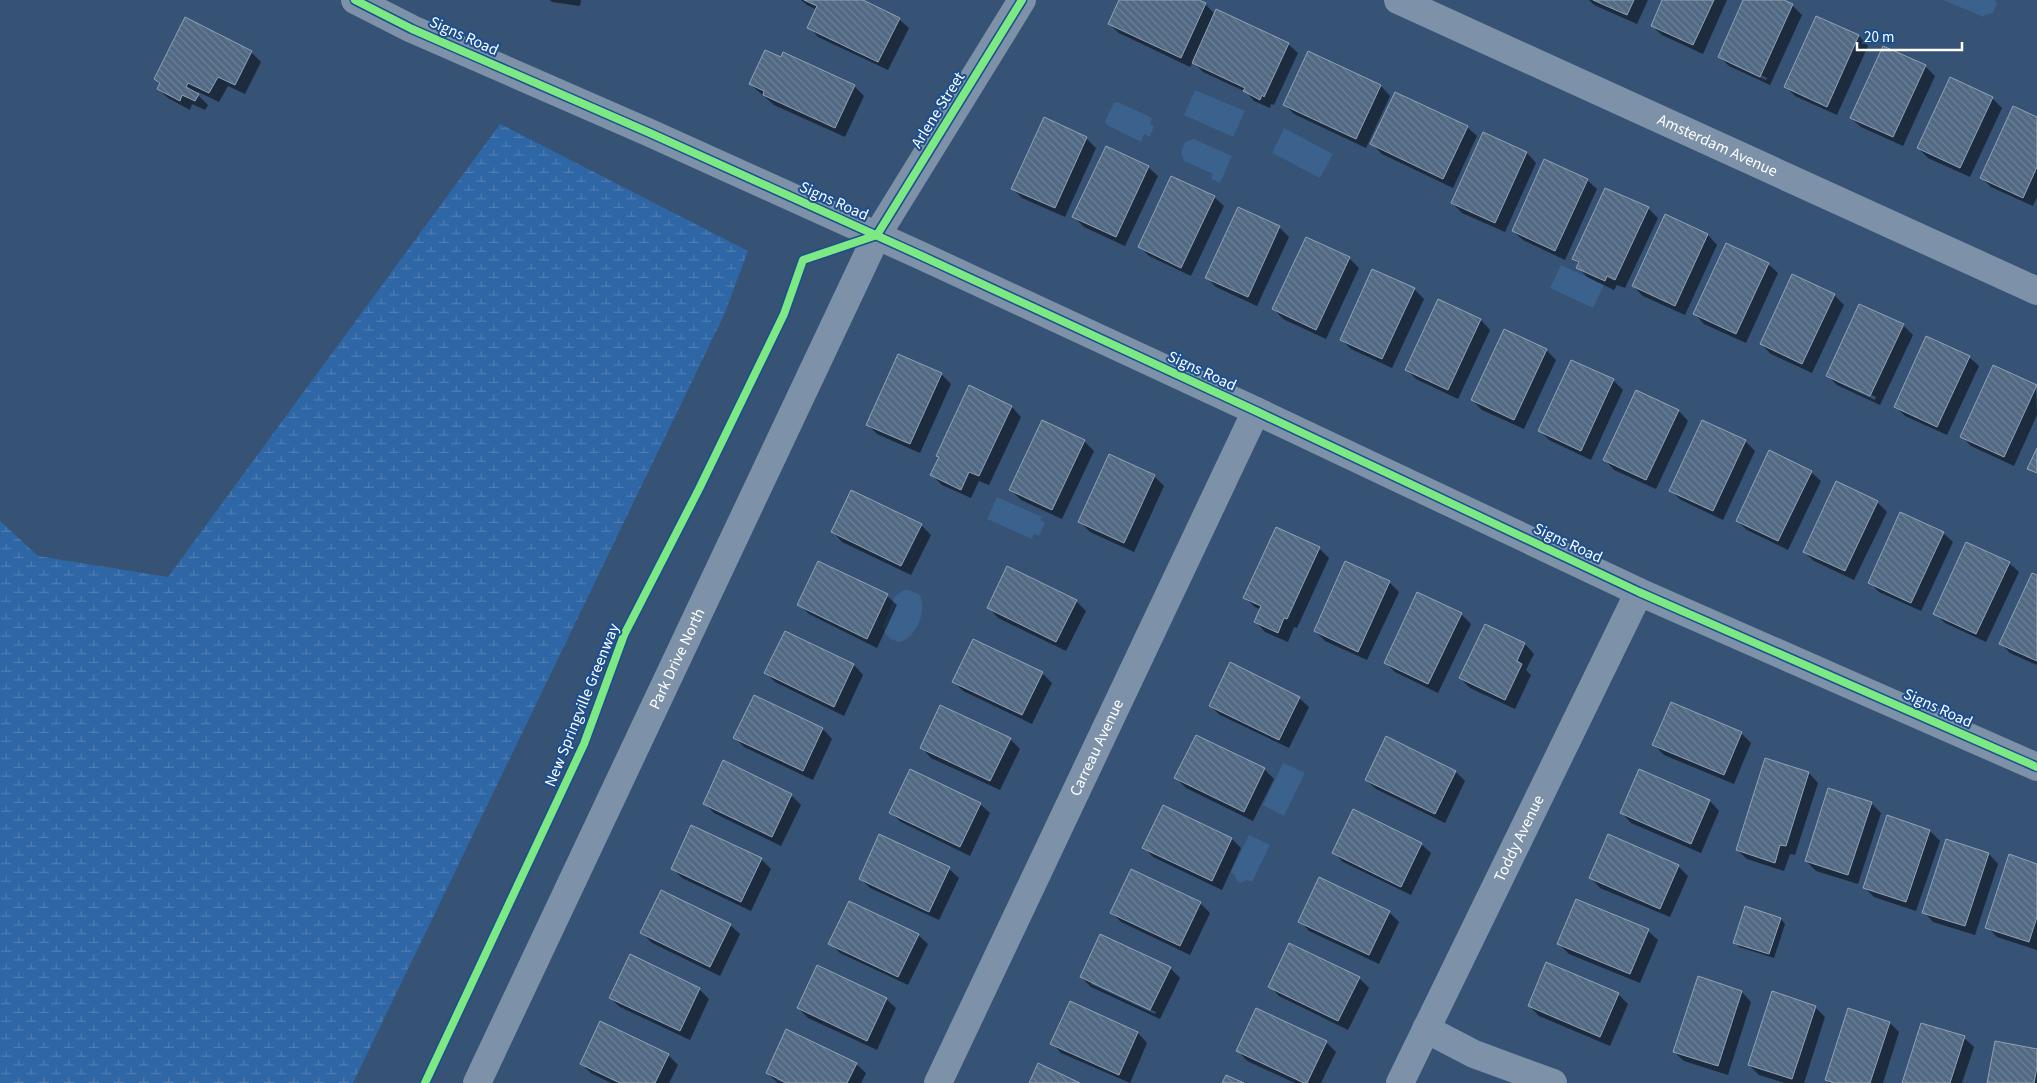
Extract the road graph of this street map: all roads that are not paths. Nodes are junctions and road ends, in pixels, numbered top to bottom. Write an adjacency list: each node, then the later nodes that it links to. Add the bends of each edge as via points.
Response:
1 (355, 0): 4 (street, Signs Road, via 412,29)
2 (1022, 0): 4 (street, Arlene Street)
3 (1398, 0): 5 (street, Amsterdam Avenue)
4 (877, 235): 6 (street, Signs Road); 10 (street, Park Drive North)
5 (2037, 291)
6 (1256, 411): 7 (street, Signs Road); 11 (street, Carreau Avenue)
7 (1639, 592): 8 (street, Signs Road); 9 (street, Toddy Avenue)
8 (2037, 767)
9 (1426, 1030): 12 (street, Toddy Avenue); 13 (street, via 1474,1054)
10 (477, 1083)
11 (938, 1083)
12 (1400, 1083)
13 (1553, 1083)

